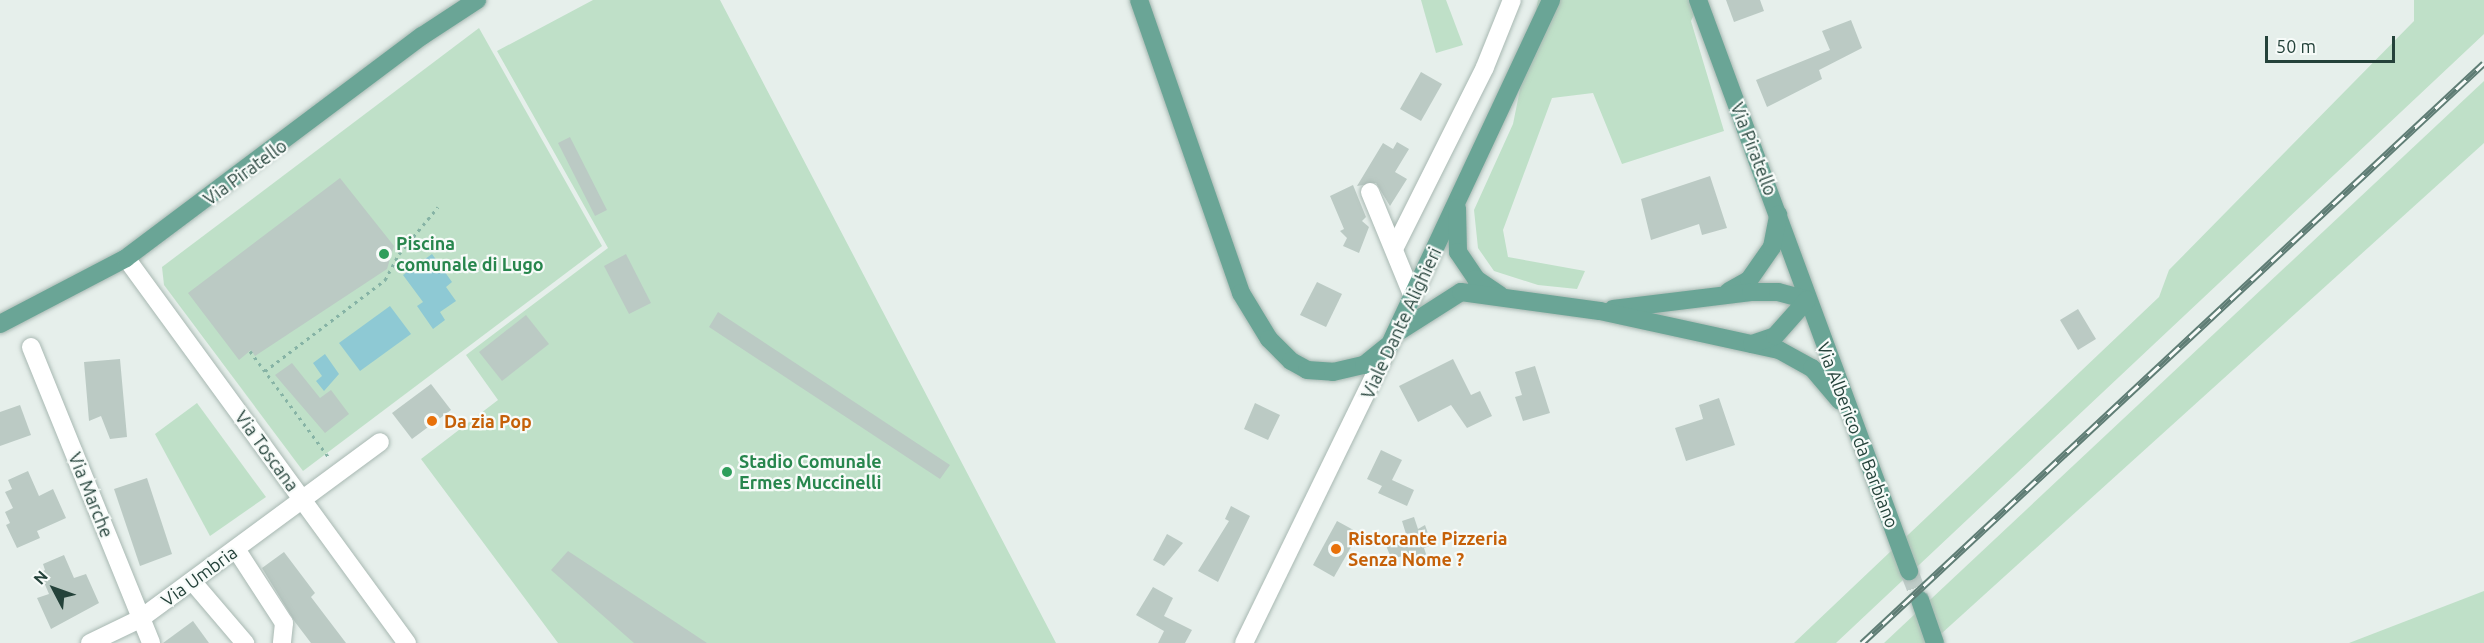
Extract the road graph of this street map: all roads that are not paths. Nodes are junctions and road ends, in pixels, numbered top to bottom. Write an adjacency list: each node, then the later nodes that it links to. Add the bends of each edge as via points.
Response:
1 (477, 0): 10 (main road, Via Piratello, via 422,36)
2 (1139, 0): 17 (main road, via 1222,242 1242,293 1269,339 1299,365 1333,372 1364,365)
3 (1512, 0): 9 (street, via 1485,67)
4 (1551, 0): 7 (main road, Viale Dante Alighieri)
5 (1698, 0): 8 (main road, Via Piratello)
6 (1370, 192): 9 (street)
7 (1456, 205): 12 (main road, Viale Dante Alighieri); 13 (main road, via 1458,252 1476,279)
8 (1779, 213): 11 (main road, via 1772,247 1749,280); 14 (main road, Via Piratello)
9 (1394, 249): 12 (street)
10 (126, 258): 16 (main road, Via Piratello); 22 (street, Via Toscana)
11 (1724, 294): 14 (main road, via 1778,292); 15 (main road)
12 (1413, 297): 17 (main road, Viale Dante Alighieri)
13 (1504, 297): 15 (main road); 17 (main road, via 1461,292)
14 (1806, 300): 18 (main road, via 1775,336); 20 (main road, Via Alberico da Barbiano)
15 (1600, 311): 18 (main road)
16 (0, 324)
17 (1392, 339): 33 (street, Viale Dante Alighieri)
18 (1752, 344): 20 (main road, via 1779,350 1812,368)
19 (31, 347): 27 (street, Via Marche)
20 (1850, 411): 24 (main road, Via Alberico da Barbiano)
21 (380, 442): 22 (street, Via Umbria)
22 (302, 500): 23 (street, Via Umbria); 32 (street, Via Toscana)
23 (236, 549): 25 (street, Via Umbria); 31 (street, via 284,622)
24 (1909, 571)
25 (192, 581): 27 (street, Via Umbria); 30 (street)
26 (1920, 600): 34 (main road)
27 (140, 619): 28 (street, Via Umbria); 29 (street, Via Marche)
28 (90, 643)
29 (151, 643)
30 (245, 643)
31 (282, 643)
32 (407, 643)
33 (1244, 643)
34 (1935, 643)

